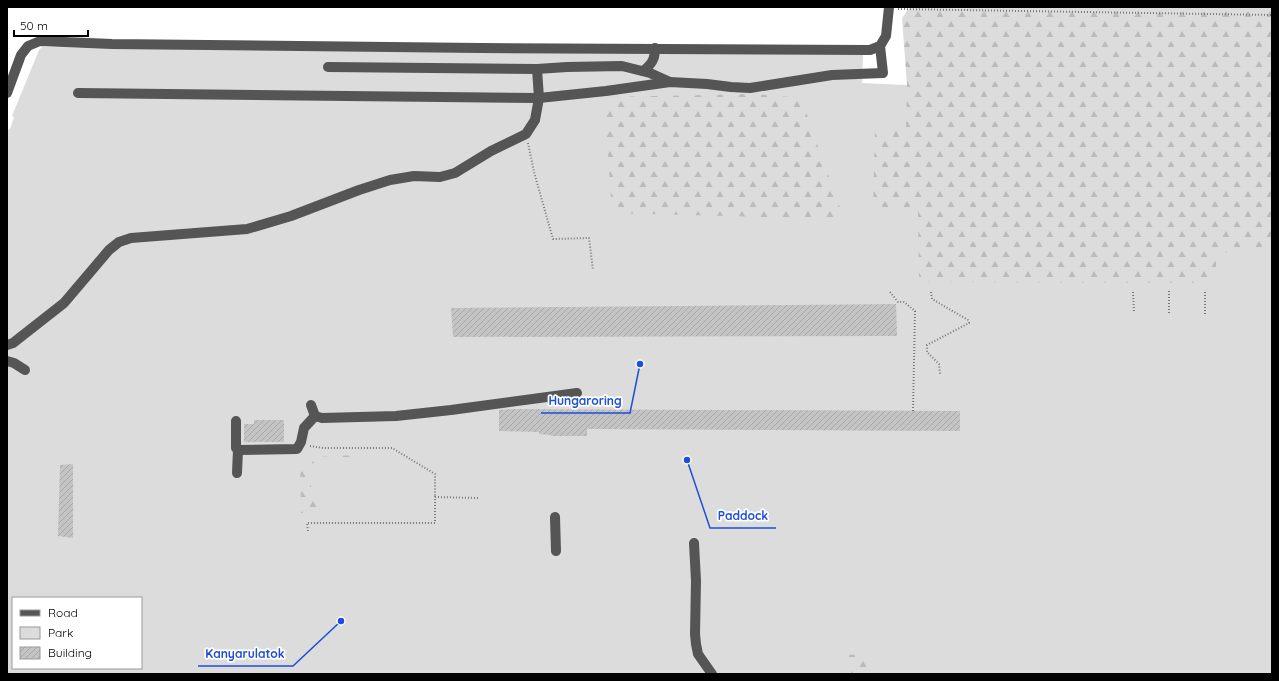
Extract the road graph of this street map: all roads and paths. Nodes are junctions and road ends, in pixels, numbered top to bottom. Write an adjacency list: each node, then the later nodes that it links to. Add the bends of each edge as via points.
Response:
1 (889, 8): 2 (path); 3 (street, via 886,36)
2 (1272, 15)
3 (880, 46): 4 (street, via 870,50); 8 (street, via 884,73 832,75 750,88)
4 (655, 48): 7 (street, via 654,60); 9 (street, via 135,45 40,41 28,46 21,55)
5 (328, 67): 6 (street)
6 (537, 70): 7 (street, via 622,66); 11 (street)
7 (643, 71): 8 (street)
8 (670, 82): 11 (street)
9 (7, 93)
10 (78, 93): 11 (street)
11 (539, 98): 12 (street, via 535,120)
12 (526, 134): 13 (path, via 553,239 589,238); 22 (street, via 455,173 440,177 414,176 390,180 247,229 131,238 119,242 109,250 64,303)
13 (593, 270)
14 (1169, 291): 20 (path)
15 (1205, 291): 21 (path)
16 (890, 292): 28 (path, via 898,302 904,302 915,311)
17 (931, 292): 25 (path, via 932,299 969,323 926,345 927,352 939,364)
18 (1133, 292): 19 (path)
19 (1134, 312)
20 (1170, 313)
21 (1205, 314)
22 (7, 345)
23 (7, 361): 24 (street)
24 (25, 370)
25 (940, 374)
26 (577, 393): 29 (street, via 396,416)
27 (311, 405): 29 (street)
28 (913, 411)
29 (315, 416): 32 (street, via 304,428 297,449)
30 (236, 421): 32 (street)
31 (307, 444): 34 (path, via 323,448 392,448 435,474)
32 (238, 450): 33 (street)
33 (237, 473)
34 (435, 497): 35 (path); 37 (path, via 435,523 307,523)
35 (478, 498)
36 (555, 517): 39 (street)
37 (308, 531)
38 (694, 542): 40 (street, via 696,644 698,654)
39 (556, 551)
40 (712, 674)

